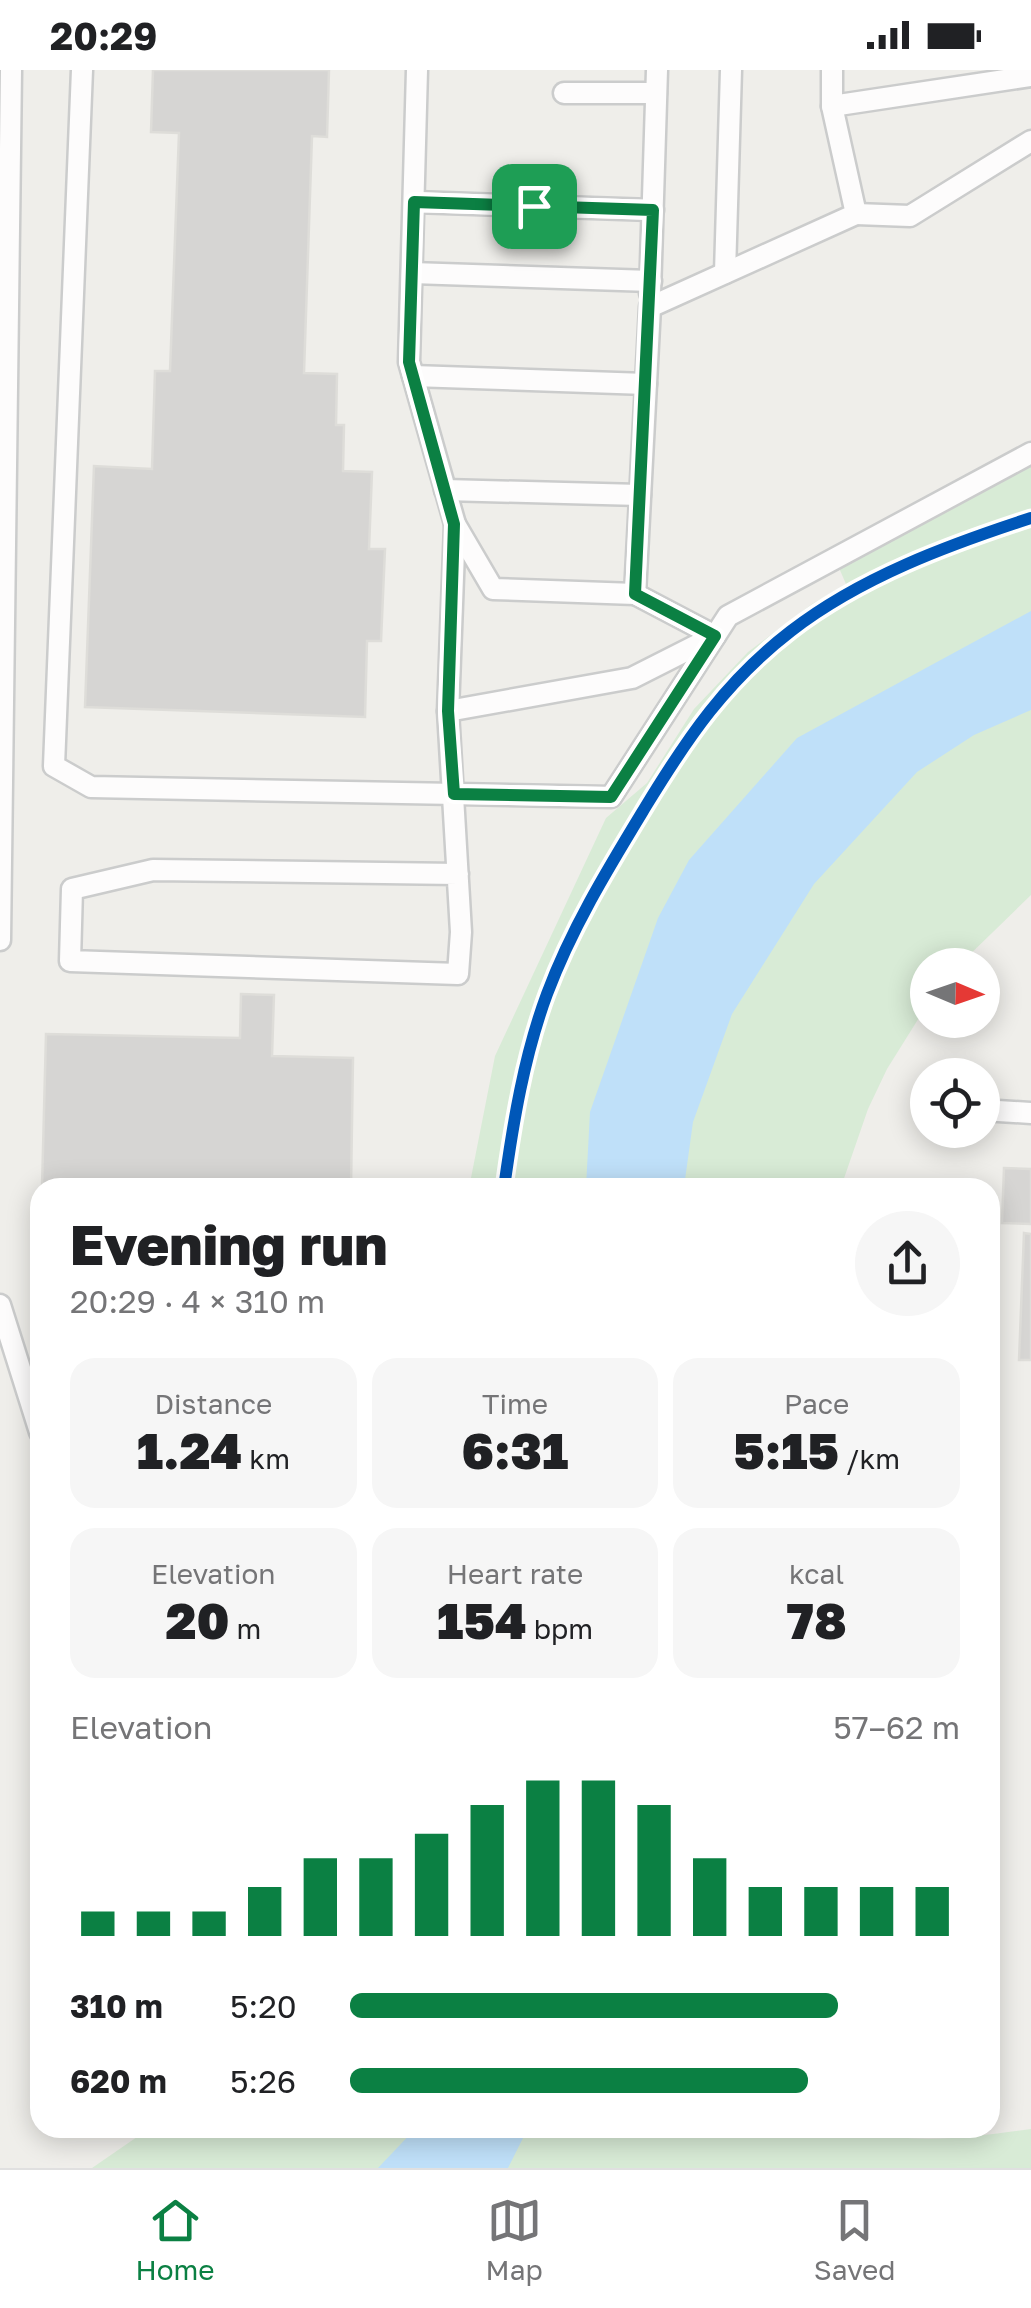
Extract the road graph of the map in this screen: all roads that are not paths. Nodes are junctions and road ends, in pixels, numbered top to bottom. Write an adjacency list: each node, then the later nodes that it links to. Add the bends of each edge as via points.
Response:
1 (11, 70): 30 (lane)
2 (82, 70): 28 (lane, via 54,766 91,788)
3 (417, 70): 12 (lane)
4 (657, 70): 9 (lane)
5 (731, 70): 16 (lane)
6 (832, 70): 10 (lane)
7 (1031, 76): 10 (lane)
8 (564, 93): 9 (lane)
9 (656, 93): 13 (lane)
10 (832, 106): 14 (lane)
11 (1031, 141): 14 (lane, via 910,216)
12 (414, 202): 13 (lane); 15 (lane)
13 (653, 210): 17 (lane)
14 (856, 214): 16 (lane)
15 (412, 273): 17 (lane); 19 (lane)
16 (726, 273): 18 (lane)
17 (651, 280): 18 (lane)
18 (650, 306): 20 (lane)
19 (413, 376): 20 (lane); 22 (lane)
20 (646, 384): 23 (lane)
21 (1031, 453): 26 (lane, via 728,616)
22 (445, 490): 23 (lane); 24 (lane)
23 (640, 495): 25 (lane)
24 (454, 524): 25 (lane, via 494,589); 27 (lane)
25 (635, 594): 26 (lane)
26 (715, 636): 27 (lane, via 632,678); 28 (lane, via 611,797)
27 (448, 711): 28 (lane)
28 (454, 794): 29 (lane)
29 (458, 874): 29 (lane, via 458,974 70,962 72,889 154,870)
30 (0, 940)
31 (1000, 1111): 32 (lane)
32 (1031, 1114)
33 (0, 1305): 34 (lane)
34 (30, 1400)

